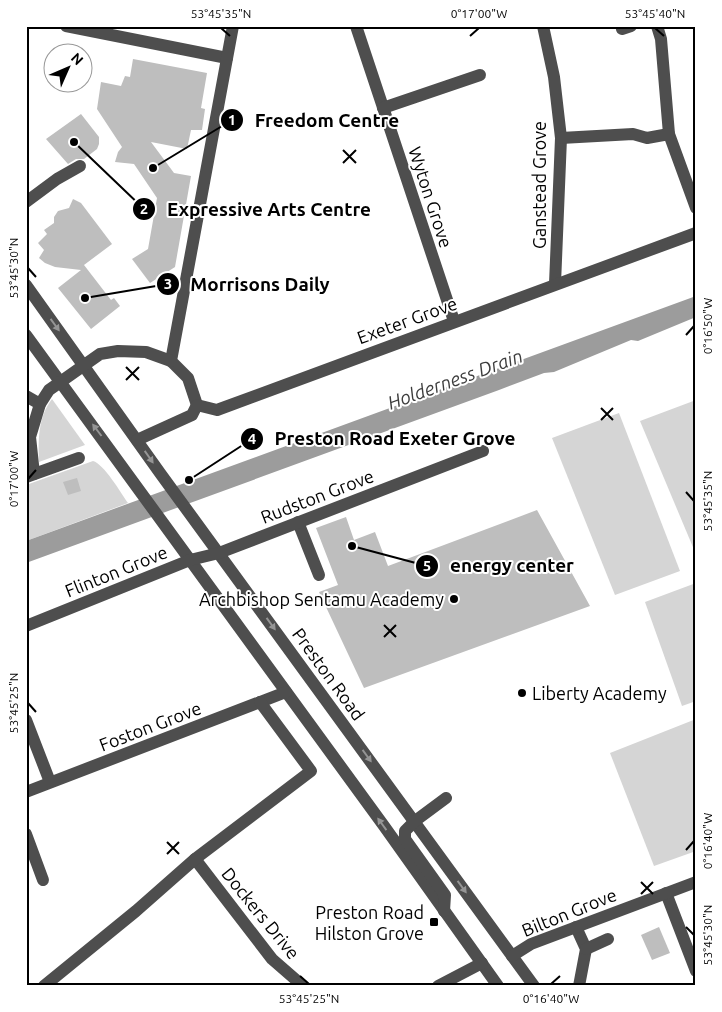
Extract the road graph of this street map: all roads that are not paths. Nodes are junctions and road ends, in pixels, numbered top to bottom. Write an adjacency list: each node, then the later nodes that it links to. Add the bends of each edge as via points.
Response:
1 (66, 26): 6 (street)
2 (233, 26): 8 (street)
3 (356, 26): 10 (street, Wyton Grove)
4 (543, 26): 12 (street, Ganstead Grove, via 554,77)
5 (657, 26): 11 (street, via 661,38)
6 (100, 30): 7 (street); 8 (street)
7 (106, 47)
8 (227, 58): 21 (street)
9 (480, 75): 10 (street)
10 (383, 108): 19 (street, Wyton Grove)
11 (669, 134): 12 (street, via 647,138 634,134); 15 (street)
12 (561, 138): 17 (street, Ganstead Grove)
13 (80, 166): 14 (street)
14 (26, 202)
15 (696, 208)
16 (696, 233): 17 (street, Exeter Grove)
17 (555, 284): 19 (street, Exeter Grove)
18 (26, 286): 22 (street, Preston Road, one-way to 22)
19 (454, 321): 26 (street, Exeter Grove, via 217,410)
20 (26, 335): 23 (street)
21 (171, 361): 22 (street, via 146,352 118,351 100,354); 26 (street, via 188,378)
22 (84, 364): 23 (street); 27 (street, Preston Road)
23 (60, 382): 25 (street, via 49,390); 33 (street, one-way to 23)
24 (26, 396): 25 (street)
25 (40, 404): 30 (street, via 30,437)
26 (197, 405): 27 (street, via 192,414)
27 (137, 440): 32 (street, Preston Road, one-way to 32)
28 (482, 451): 31 (street, Rudston Grove)
29 (79, 458): 30 (street)
30 (30, 475)
31 (298, 522): 32 (street, Rudston Grove); 34 (street)
32 (219, 553): 33 (street, Flinton Grove); 42 (street, Preston Road, one-way to 42)
33 (190, 560): 35 (street, Flinton Grove); 36 (street)
34 (319, 575)
35 (26, 626)
36 (286, 692): 37 (street, Foston Grove); 48 (street, one-way to 36)
37 (260, 702): 39 (street, Foston Grove); 44 (street, via 311,771)
38 (26, 720): 39 (street)
39 (50, 782): 40 (street, Foston Grove)
40 (26, 792)
41 (446, 798): 42 (street)
42 (415, 821): 48 (street, via 405,831 404,839 445,896); 52 (street, Preston Road, one-way to 52)
43 (26, 834): 45 (street)
44 (195, 859): 55 (street); 56 (street, Dockers Drive, via 272,958)
45 (43, 880)
46 (696, 882): 47 (street, Bilton Grove)
47 (666, 893): 49 (street, Bilton Grove); 54 (street)
48 (444, 911): 53 (street)
49 (576, 927): 51 (street); 52 (street, Bilton Grove, via 531,944)
50 (608, 939): 51 (street)
51 (586, 949): 60 (street)
52 (512, 956): 59 (street, Preston Road)
53 (482, 963): 57 (street); 58 (street)
54 (696, 971)
55 (44, 986)
56 (303, 986)
57 (438, 986)
58 (498, 986)
59 (534, 986)
60 (579, 986)

